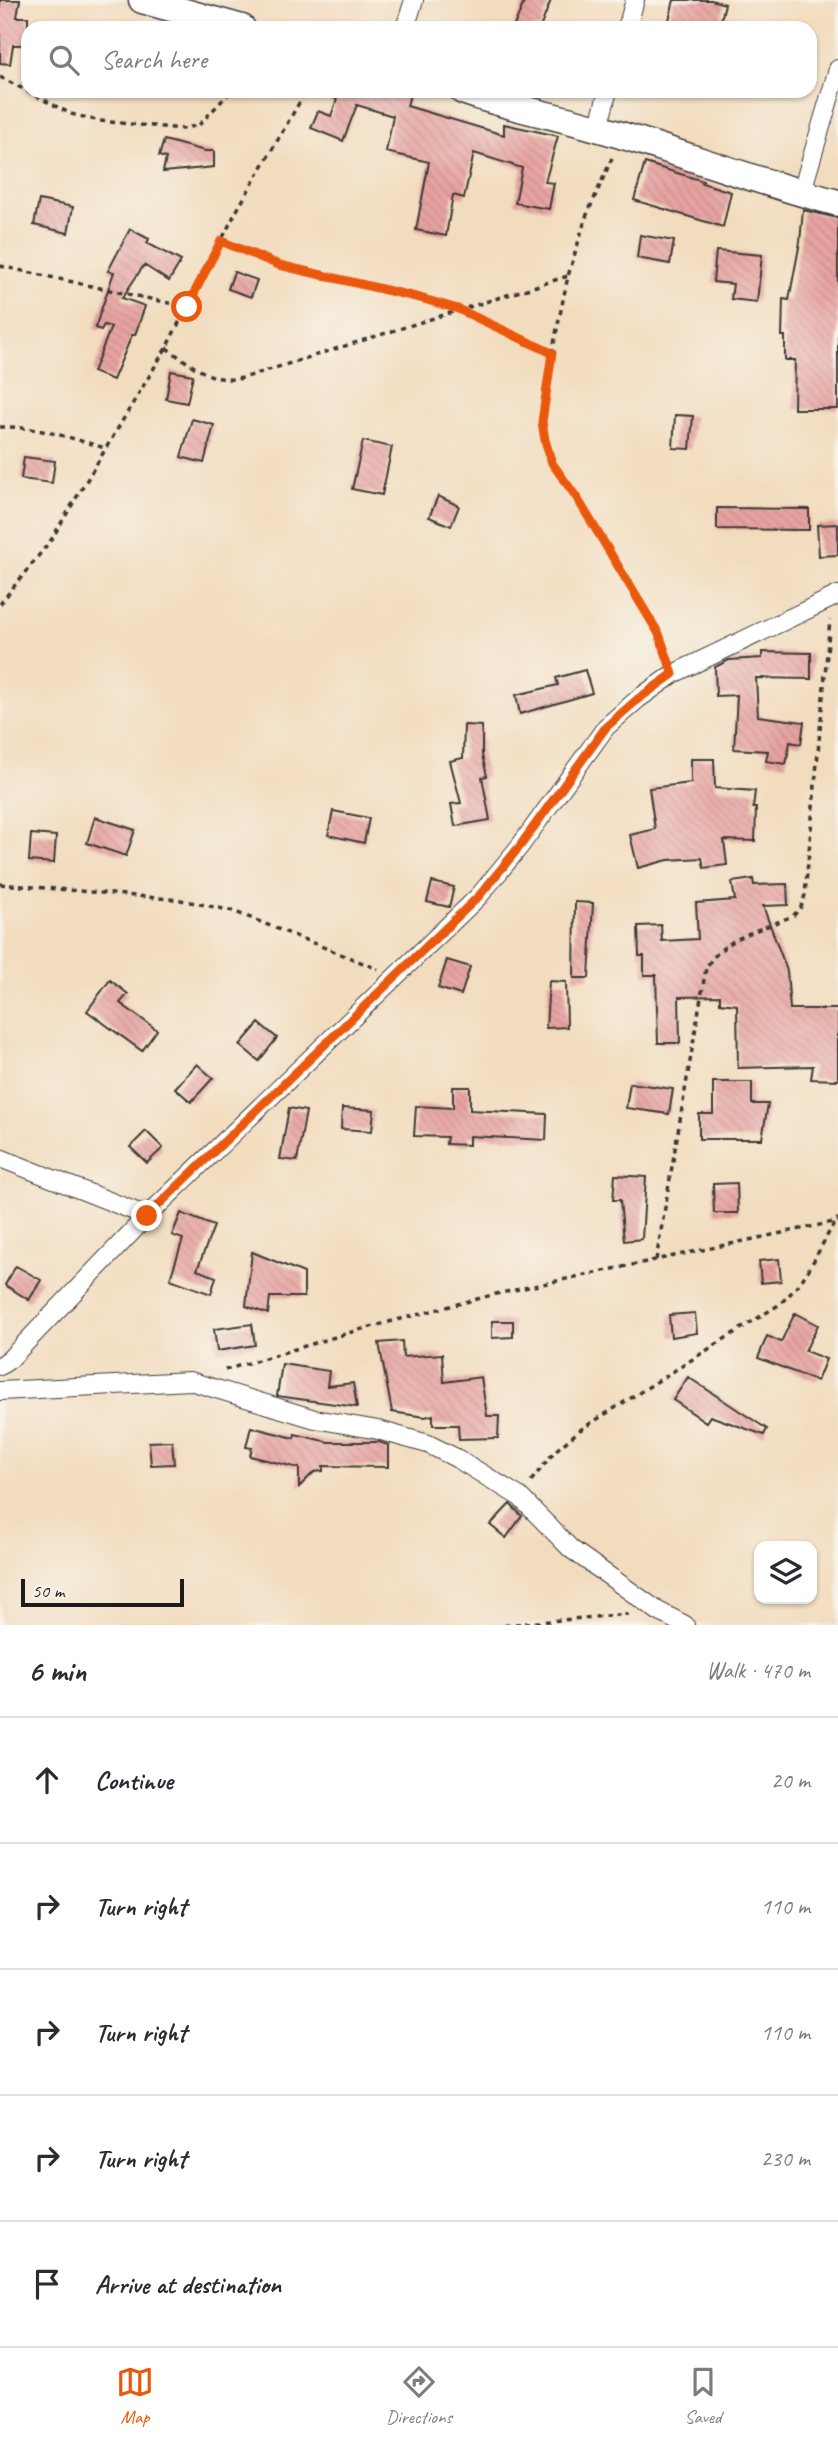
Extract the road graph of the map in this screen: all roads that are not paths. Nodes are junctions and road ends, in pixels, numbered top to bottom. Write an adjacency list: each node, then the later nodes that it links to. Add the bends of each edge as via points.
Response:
1 (142, 0): 4 (street)
2 (414, 0): 6 (street)
3 (635, 0): 7 (street)
4 (191, 6): 5 (street)
5 (226, 21)
6 (407, 21)
7 (629, 21)
8 (838, 69): 12 (street)
9 (482, 98): 11 (street)
10 (608, 98): 11 (street)
11 (609, 132): 12 (street)
12 (802, 194): 13 (street)
13 (838, 203)
14 (835, 597): 16 (street, via 673,674 606,727 479,896)
15 (0, 1158): 16 (street)
16 (147, 1216): 17 (street)
17 (0, 1366)
18 (0, 1391): 19 (street, via 190,1381 304,1416 428,1444 520,1497 571,1549)
19 (685, 1625)

